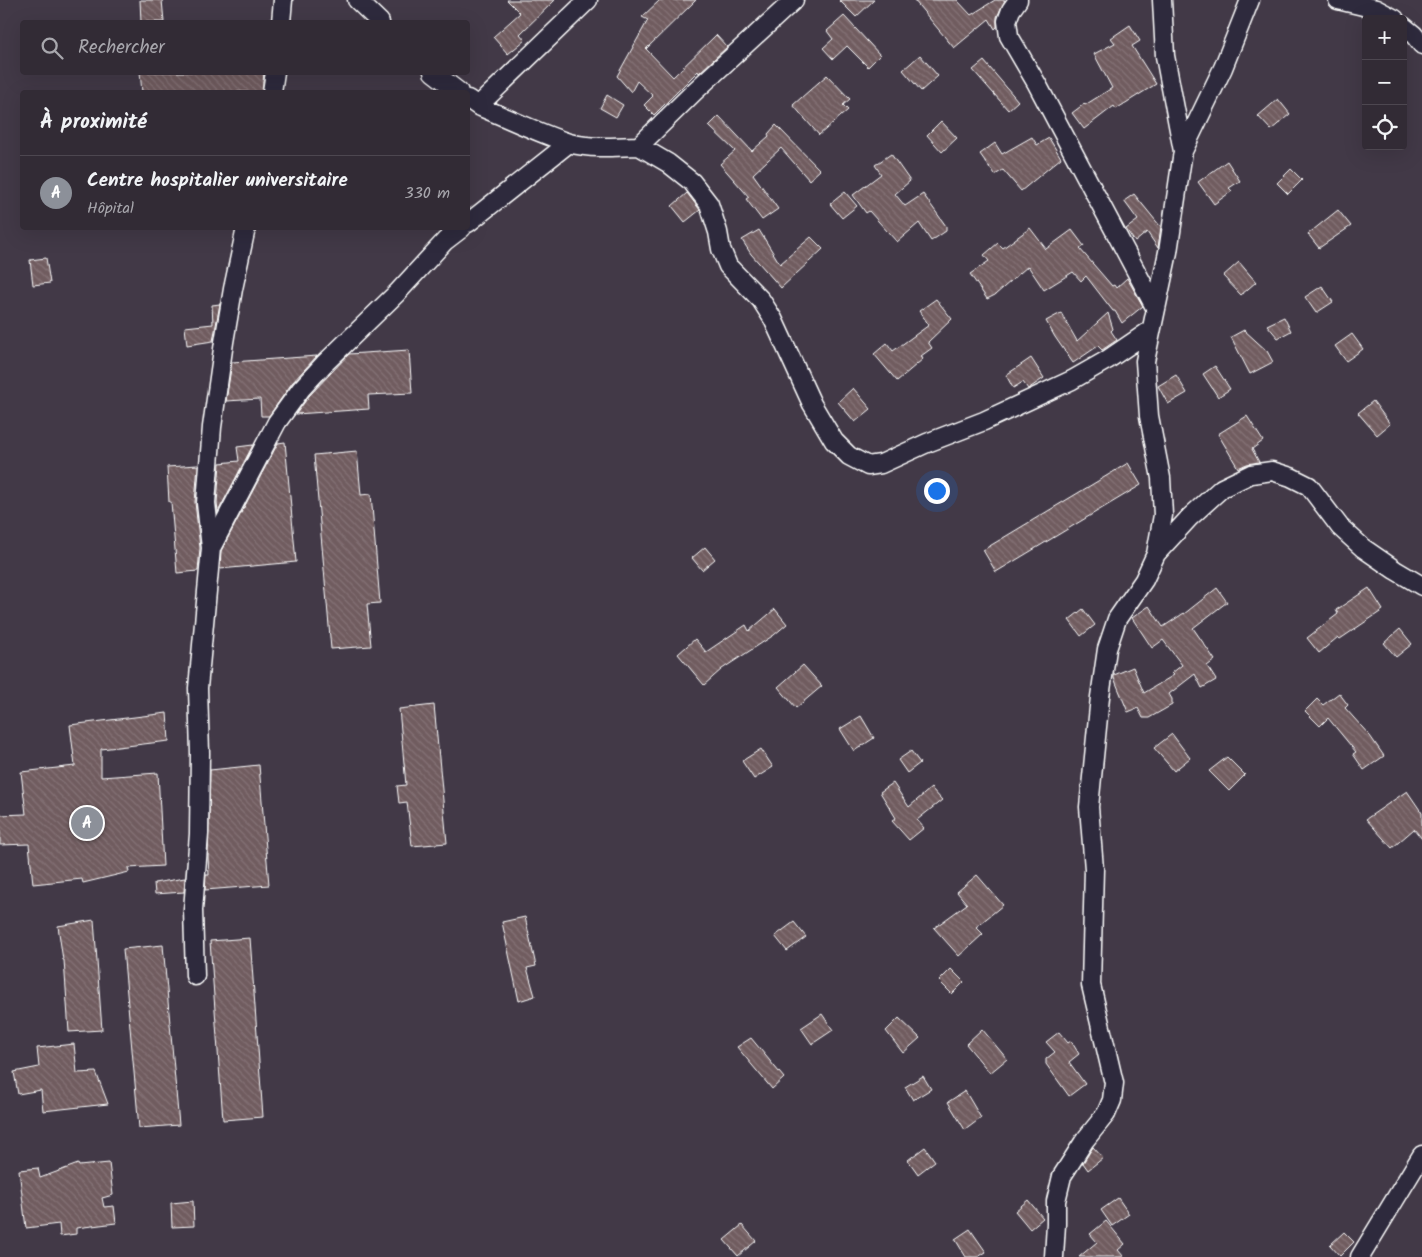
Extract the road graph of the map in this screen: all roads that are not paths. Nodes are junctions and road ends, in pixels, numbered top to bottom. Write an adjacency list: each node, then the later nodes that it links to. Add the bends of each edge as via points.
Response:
1 (283, 0): 10 (street)
2 (356, 0): 11 (street)
3 (588, 0): 18 (street)
4 (794, 0): 20 (street)
5 (1018, 0): 25 (street, via 1007,21 1009,36)
6 (1162, 0): 21 (street, via 1165,56)
7 (1338, 0): 9 (street)
8 (1255, 1): 21 (street)
9 (1387, 15)
10 (280, 20)
11 (378, 20)
12 (1407, 29): 13 (street)
13 (1422, 45)
14 (274, 75): 16 (street)
15 (437, 75): 17 (street)
16 (272, 90)
17 (456, 90)
18 (473, 102): 19 (street)
19 (569, 143): 20 (street, via 595,147); 22 (street)
20 (639, 146): 26 (street, via 692,182 709,204 728,266 761,300 774,319 812,404 834,441 849,456 868,466 881,464 984,421 1072,380)
21 (1183, 151): 25 (street)
22 (470, 221)
23 (246, 230): 27 (street, via 227,324 212,427 206,503)
24 (459, 230): 27 (street, via 301,389 277,422)
25 (1156, 308): 26 (street)
26 (1151, 330): 28 (street, via 1145,361 1163,515)
27 (211, 548): 30 (street, via 198,688 200,753)
28 (1156, 554): 29 (street, via 1222,488 1251,474 1272,471 1309,486 1340,527 1363,548); 32 (street, via 1144,580 1118,619 1107,649 1100,697 1089,807 1094,869 1091,985 1114,1083 1106,1114 1062,1176 1056,1201)
29 (1422, 586)
30 (195, 976)
31 (1422, 1155): 33 (street)
32 (1054, 1257)
33 (1360, 1257)

